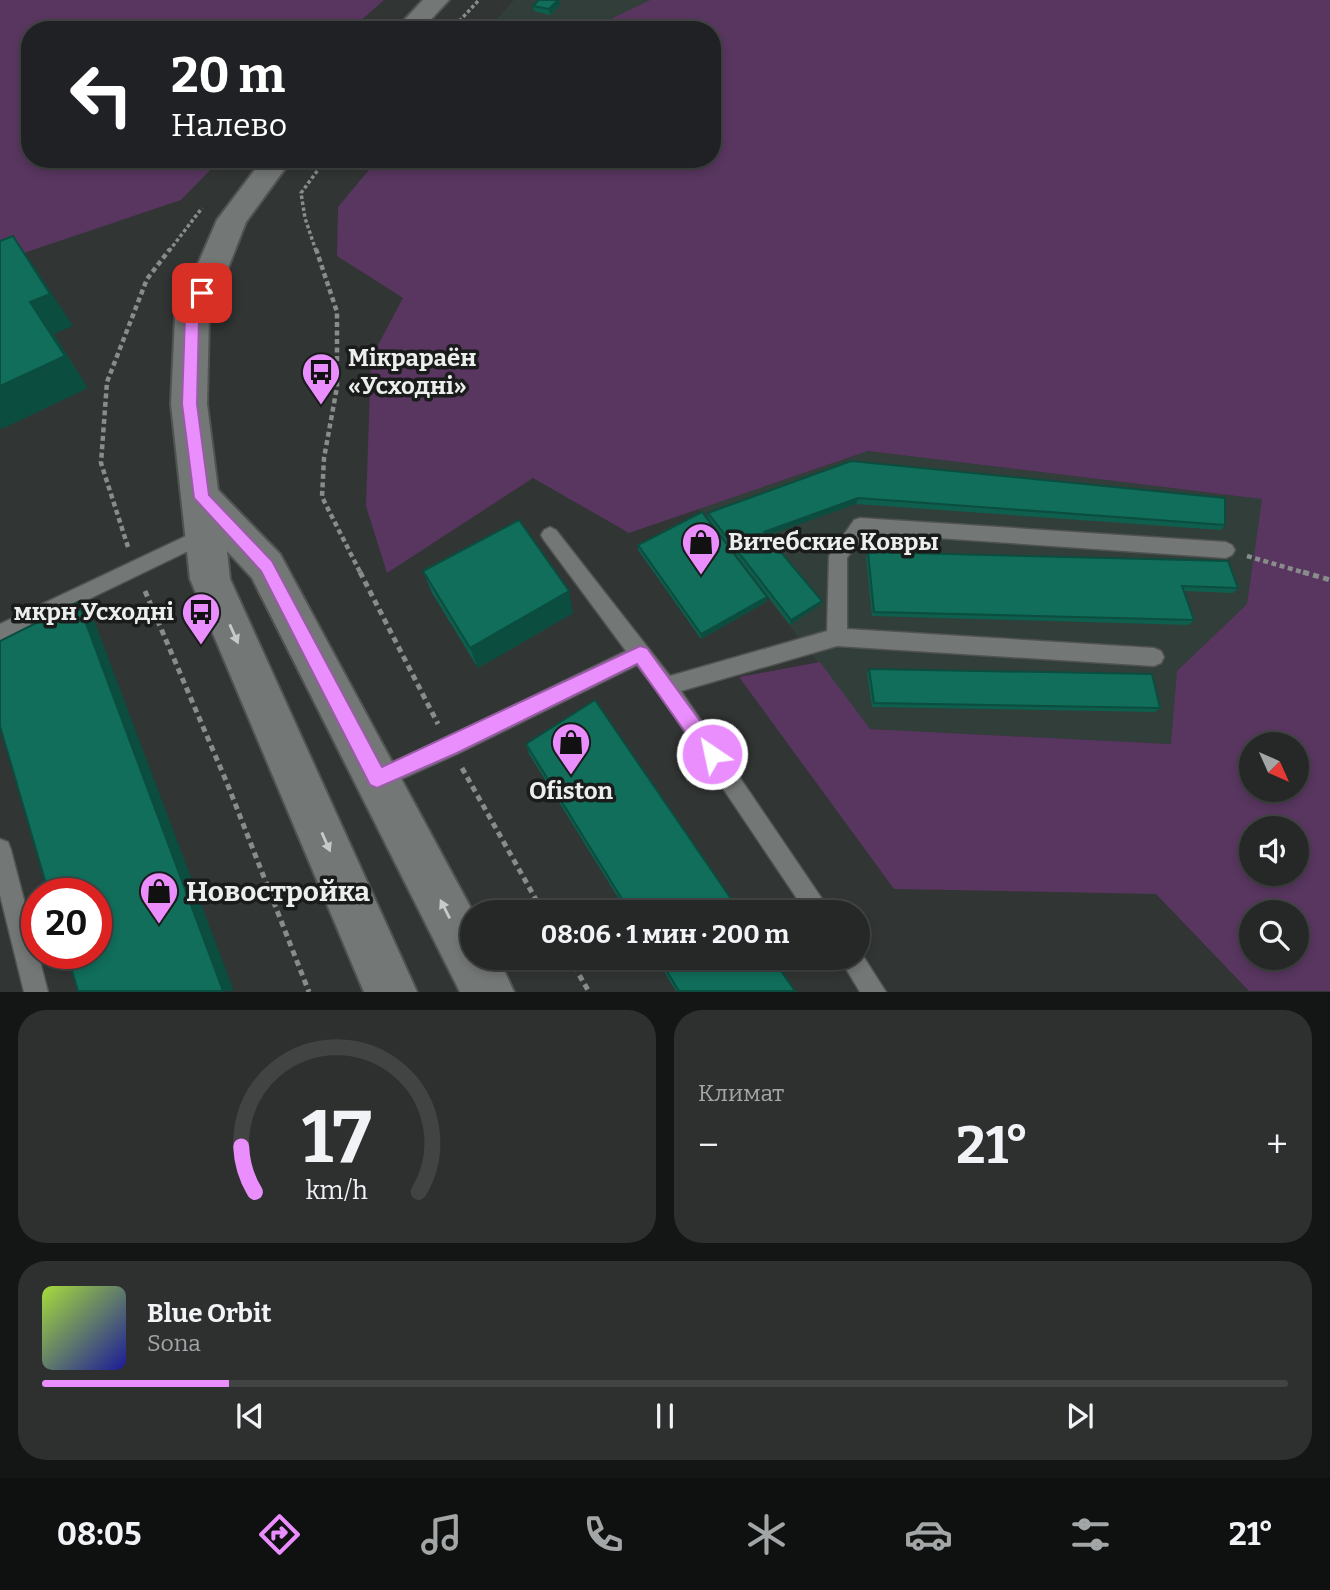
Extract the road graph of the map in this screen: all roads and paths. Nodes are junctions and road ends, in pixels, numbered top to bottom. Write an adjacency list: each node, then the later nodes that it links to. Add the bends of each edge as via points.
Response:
1 (437, 0): 3 (main road)
2 (479, 0): 4 (path)
3 (416, 21)
4 (459, 21)
5 (271, 168): 7 (main road, via 232,220 192,317 189,404)
6 (319, 168): 16 (path, via 301,193 337,312 337,387 322,497)
7 (204, 517): 11 (lane); 17 (main road, via 267,566); 24 (main road, one-way to 24, via 209,579)
8 (550, 535): 13 (lane)
9 (1226, 551): 10 (path); 12 (lane, via 860,526 838,556)
10 (1330, 580)
11 (0, 633)
12 (837, 637): 14 (lane); 15 (lane)
13 (640, 654): 15 (lane); 16 (lane)
14 (1154, 657)
15 (666, 686): 20 (lane)
16 (450, 747): 17 (lane); 19 (path)
17 (377, 779): 25 (main road, one-way to 17)
18 (0, 850): 23 (lane)
19 (536, 900)
20 (812, 900)
21 (576, 970): 26 (path)
22 (860, 970): 27 (lane)
23 (36, 992)
24 (391, 992)
25 (488, 992)
26 (589, 992)
27 (874, 992)

